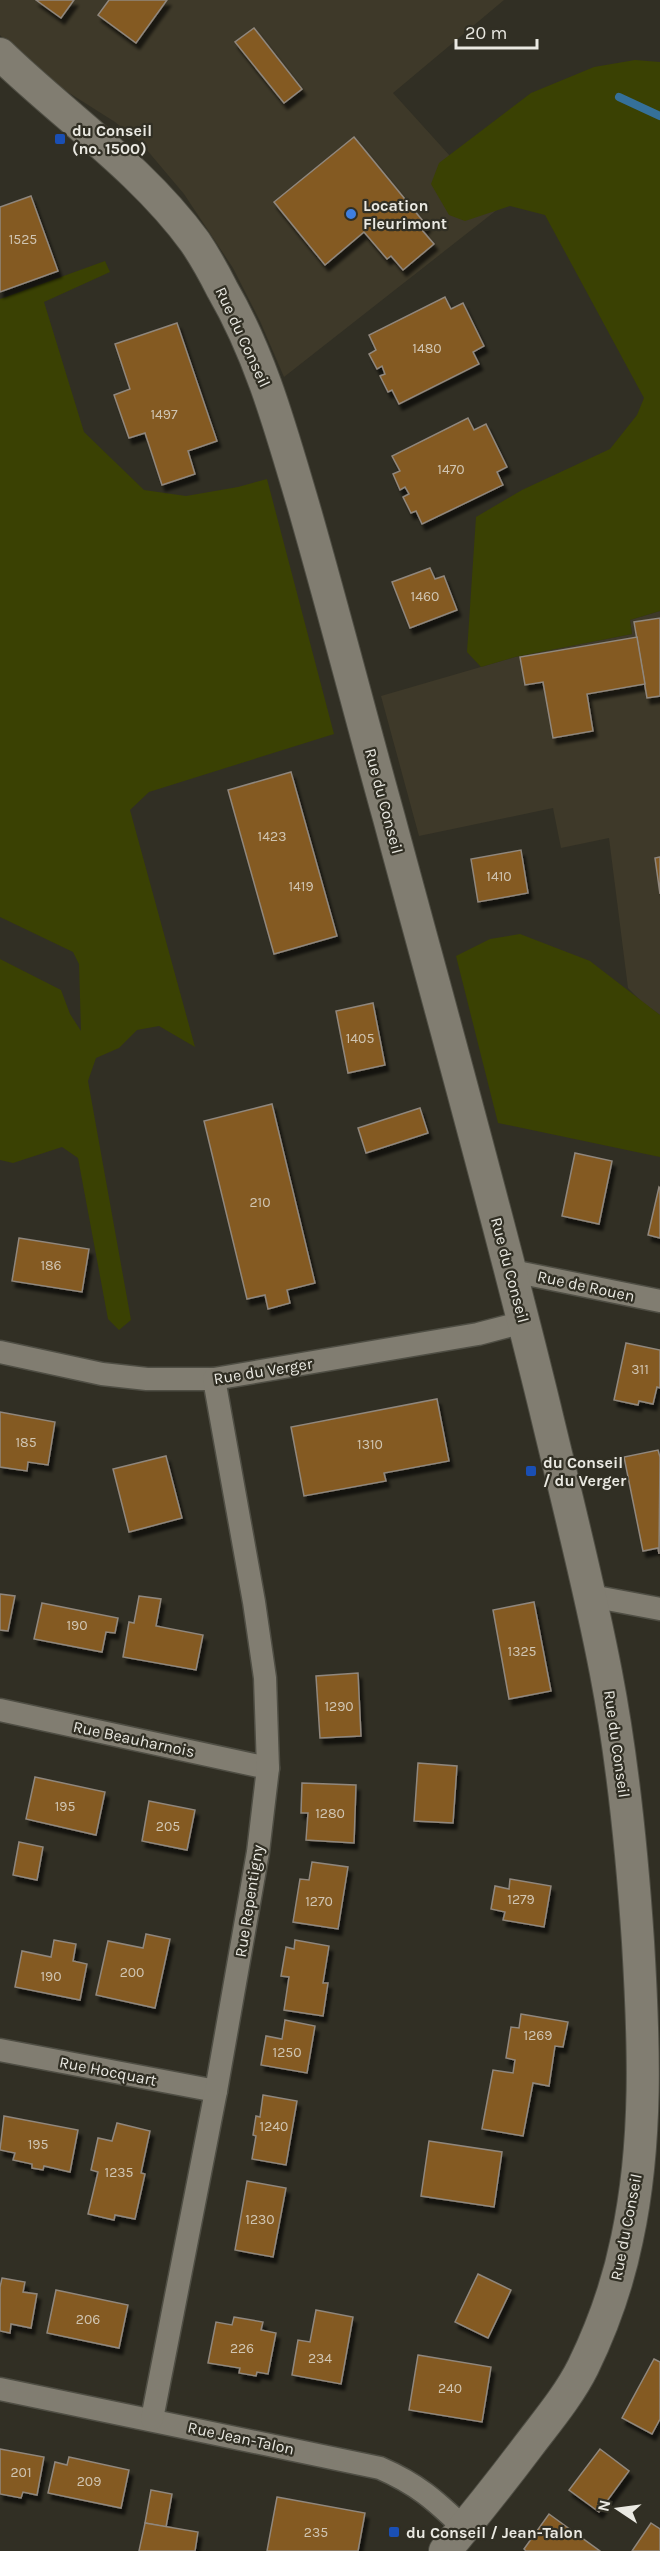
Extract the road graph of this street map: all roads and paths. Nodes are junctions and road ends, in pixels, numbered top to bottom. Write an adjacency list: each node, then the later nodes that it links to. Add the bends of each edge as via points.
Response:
1 (0, 54): 2 (street, Rue du Conseil, via 160,201 195,243 254,351 314,542)
2 (512, 1271): 3 (street, Rue de Rouen); 4 (street, Rue du Conseil)
3 (660, 1301)
4 (524, 1322): 6 (street, Rue du Verger, via 478,1334); 7 (street, Rue du Conseil)
5 (0, 1352): 6 (street, Rue du Verger, via 102,1374)
6 (214, 1379): 10 (street, Rue Repentigny, via 262,1656)
7 (591, 1596): 8 (street); 15 (street, Rue du Conseil, via 618,1745 635,1894 643,2068 636,2188 616,2285 580,2372 552,2415)
8 (660, 1609)
9 (0, 1710): 10 (street, Rue Beauharnois)
10 (268, 1768): 12 (street, Rue Repentigny, via 256,1863)
11 (0, 2050): 12 (street, Rue Hocquart)
12 (216, 2091): 14 (street, Rue Repentigny)
13 (0, 2390): 14 (street, Rue Jean-Talon)
14 (152, 2419): 15 (street, Rue Jean-Talon, via 380,2468 423,2490)
15 (454, 2539)

